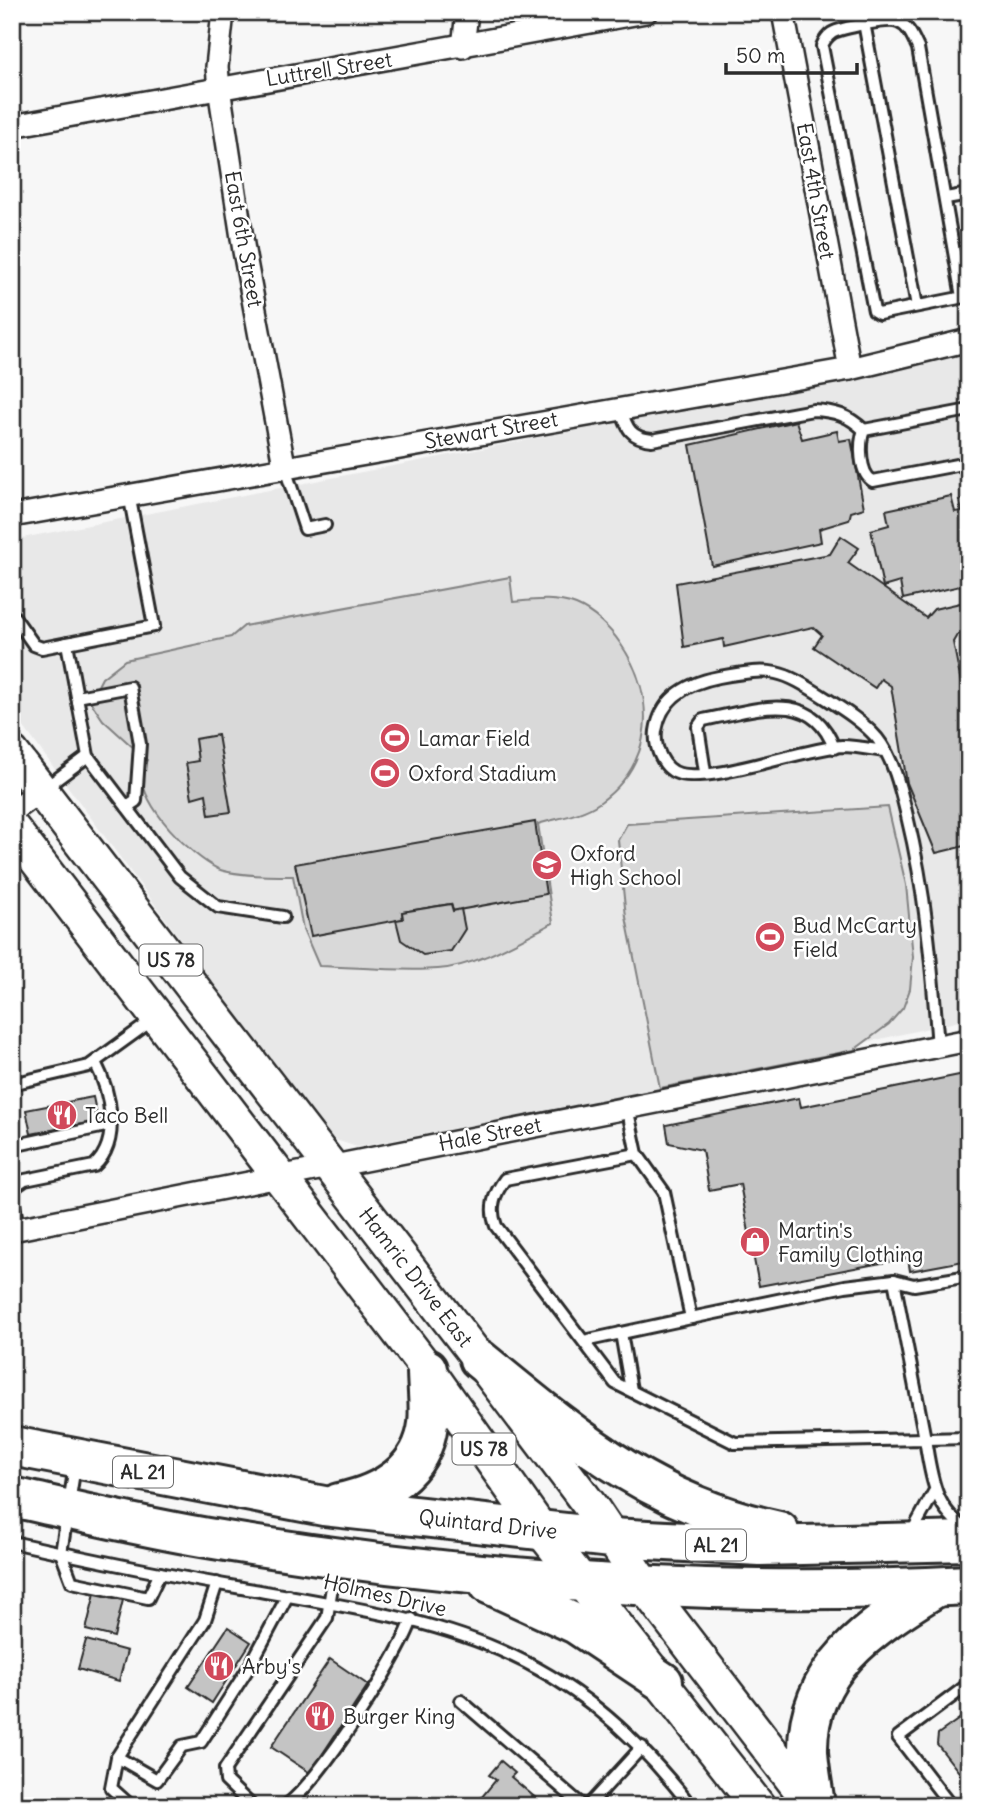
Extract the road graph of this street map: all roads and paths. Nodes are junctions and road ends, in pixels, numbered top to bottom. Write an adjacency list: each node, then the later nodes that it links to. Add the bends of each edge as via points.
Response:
1 (223, 12): 8 (street, East 6th Street)
2 (467, 12): 7 (street)
3 (646, 12): 7 (street, Luttrell Street)
4 (783, 12): 17 (street, East 4th Street)
5 (862, 12): 6 (lane)
6 (864, 25): 11 (lane, via 900,22 911,33 918,48); 15 (lane); 15 (lane, via 834,32 822,46 874,311 879,314)
7 (463, 47): 8 (street, Luttrell Street)
8 (219, 88): 9 (street, Luttrell Street); 22 (street, East 6th Street)
9 (12, 126)
10 (969, 194): 11 (lane)
11 (946, 198): 13 (lane)
12 (969, 248): 13 (lane)
13 (955, 250): 14 (lane)
14 (966, 296): 15 (lane)
15 (917, 306)
16 (969, 340): 17 (street, Stewart Street)
17 (850, 369): 18 (street, Stewart Street)
18 (620, 408): 20 (lane, via 629,432 638,439 813,410 834,411); 22 (street, Stewart Street)
19 (969, 410): 20 (lane)
20 (864, 430): 21 (lane, via 859,442 866,473 873,481 962,464)
21 (969, 457)
22 (284, 466): 23 (street, Stewart Street); 25 (lane, via 304,529)
23 (129, 494): 24 (street, Stewart Street); 27 (lane, via 154,626)
24 (12, 516)
25 (325, 525)
26 (12, 614): 27 (lane, via 34,645)
27 (67, 643): 28 (lane)
28 (77, 697): 32 (lane); 35 (lane, via 130,687 140,744 136,800)
29 (834, 748): 30 (lane); 33 (lane); 33 (lane, via 829,734 799,708 780,706 703,720 698,727)
30 (884, 751): 33 (lane, via 853,716 790,675 753,671 697,682 676,694 661,713 656,733 667,766 680,774); 41 (lane, via 898,781 925,897)
31 (12, 753): 34 (main road, Hamric Drive East / US 78)
32 (88, 756): 34 (lane); 35 (lane)
33 (705, 772)
34 (40, 792): 36 (street); 48 (main road, Hamric Drive East / US 78)
35 (127, 807): 38 (lane, via 180,877 199,894 218,907)
36 (12, 811)
37 (12, 828): 39 (main road, US 78)
38 (283, 917)
39 (157, 1017): 42 (lane); 49 (main road, US 78)
40 (969, 1041): 41 (street, Hale Street)
41 (938, 1046): 44 (street, Hale Street)
42 (95, 1062): 43 (lane, via 71,1072); 45 (lane, via 104,1080)
43 (12, 1083)
44 (627, 1107): 47 (lane); 48 (street, Hale Street)
45 (110, 1125): 46 (lane); 50 (lane, via 102,1160 94,1166 25,1180 15,1187)
46 (12, 1146)
47 (637, 1154): 53 (lane, via 664,1192); 55 (lane, via 505,1179 494,1197 496,1226)
48 (330, 1166): 49 (street, Hale Street); 56 (main road, Hamric Drive East / US 78)
49 (281, 1176): 50 (street, Hale Street); 57 (main road, US 78)
50 (15, 1230)
51 (969, 1276): 52 (lane, via 914,1285)
52 (894, 1280): 53 (lane); 60 (lane)
53 (691, 1318): 54 (lane)
54 (621, 1333): 55 (lane); 58 (lane)
55 (584, 1341): 58 (lane, via 615,1383)
56 (479, 1359): 69 (main road, Hamric Drive East / US 78); 72 (highway, via 599,1455 688,1504 787,1533)
57 (427, 1369): 65 (highway, via 428,1424 411,1465 379,1491); 67 (main road, US 78)
58 (631, 1390): 60 (lane, via 735,1443)
59 (969, 1438): 60 (lane)
60 (925, 1439): 63 (lane)
61 (12, 1446): 62 (highway, Quintard Drive / AL 21)
62 (76, 1460): 65 (highway, Quintard Drive / AL 21); 66 (lane)
63 (934, 1492): 68 (lane, via 947,1512); 72 (lane, via 914,1529)
64 (12, 1497): 66 (highway, AL 21)
65 (324, 1506): 67 (highway, Quintard Drive / AL 21)
66 (69, 1509): 73 (lane); 74 (highway, AL 21, via 219,1540)
67 (541, 1530): 69 (highway, Quintard Drive / AL 21); 77 (main road, US 78)
68 (969, 1530)
69 (611, 1538): 72 (highway, Quintard Drive / AL 21, via 760,1546); 80 (main road, Hamric Drive East / US 78)
70 (969, 1541): 72 (highway, Quintard Drive / AL 21)
71 (12, 1542): 73 (lane, Holmes Drive)
72 (895, 1544)
73 (61, 1553): 76 (lane, Holmes Drive); 76 (lane, via 72,1582 148,1598)
74 (337, 1556): 75 (highway, AL 21); 82 (lane)
75 (441, 1568): 77 (highway, AL 21); 84 (highway, via 545,1608 606,1642)
76 (160, 1573): 78 (lane, Holmes Drive)
77 (583, 1581): 80 (highway, AL 21); 84 (main road, US 78)
78 (217, 1583): 81 (lane, Holmes Drive); 88 (lane, via 205,1620)
79 (953, 1586): 80 (highway, AL 21, via 767,1591); 95 (highway, via 871,1628 831,1674 815,1711 809,1741)
80 (645, 1587): 95 (main road, Hamric Drive East / US 78)
81 (288, 1595): 82 (lane, Holmes Drive); 88 (lane, via 201,1742 182,1746 157,1780)
82 (330, 1601): 83 (lane, Holmes Drive); 90 (lane, via 327,1618 226,1767 226,1781)
83 (412, 1619): 87 (lane, Holmes Drive, via 484,1642 545,1672 596,1706); 91 (lane, via 394,1660 308,1784)
84 (663, 1682): 94 (main road, US 78)
85 (969, 1684): 96 (lane, via 898,1737)
86 (461, 1701): 92 (lane)
87 (642, 1747): 92 (lane); 93 (lane, Holmes Drive)
88 (117, 1757): 89 (lane, via 111,1788)
89 (131, 1806)
90 (252, 1806)
91 (285, 1806)
92 (586, 1806)
93 (691, 1806)
94 (758, 1806)
95 (814, 1806)
96 (950, 1806)

